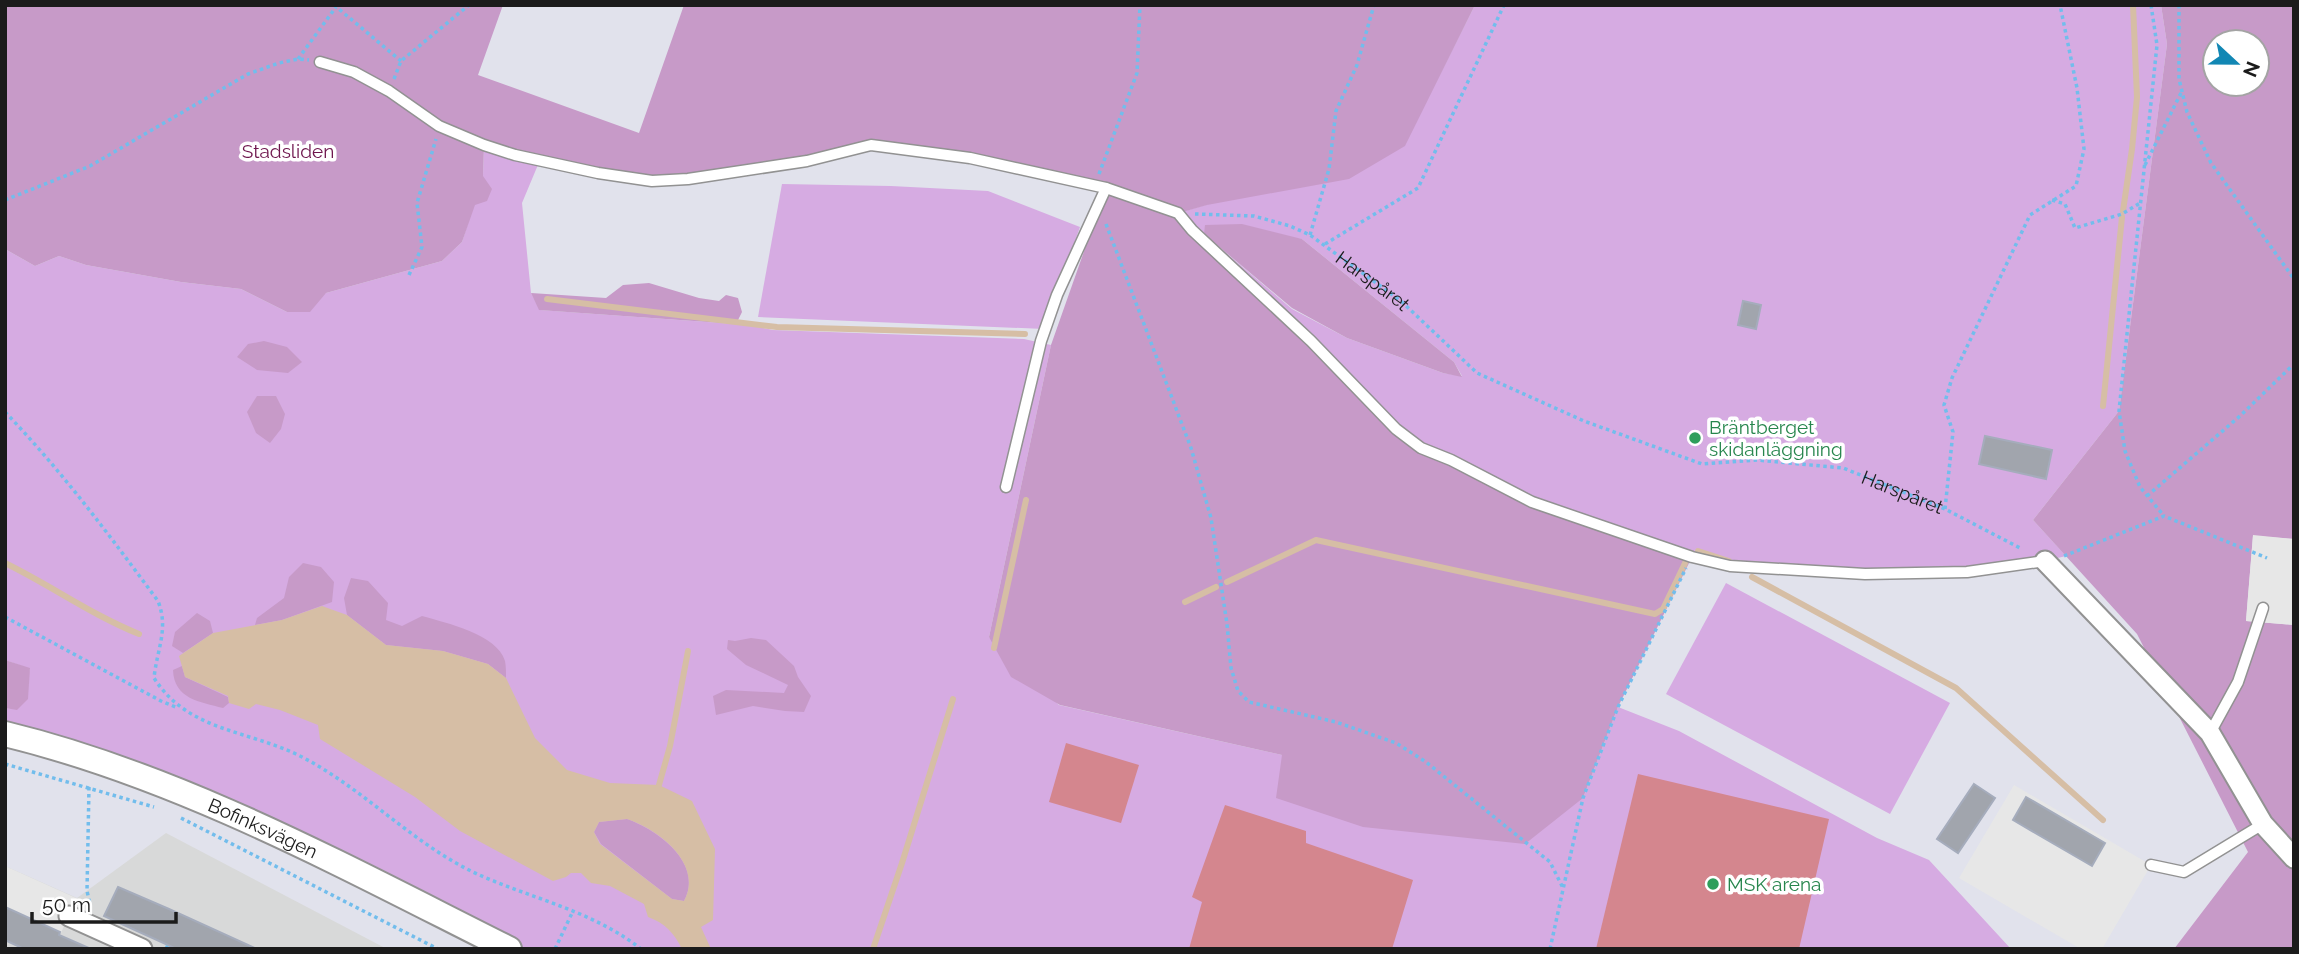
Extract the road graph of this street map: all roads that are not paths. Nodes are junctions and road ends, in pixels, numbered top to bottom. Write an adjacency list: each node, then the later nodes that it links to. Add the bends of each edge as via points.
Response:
1 (320, 62): 2 (lane, via 354,72 439,126 484,145 598,173 652,181 688,178 807,161 871,145 970,158)
2 (1106, 188): 3 (lane, via 1041,341); 4 (lane, via 1178,213 1396,429 1421,448 1532,502 1730,566 1865,574 1967,572)
3 (1006, 487)
4 (2045, 561): 6 (street)
5 (2263, 608): 6 (lane, via 2238,682)
6 (2210, 733): 8 (street)
7 (5, 734): 13 (street, Bofinksvägen, via 57,747 188,793)
8 (2263, 824): 9 (street); 10 (lane, via 2184,872)
9 (2294, 858)
10 (2151, 865)
11 (69, 916): 12 (street)
12 (142, 949)
13 (509, 949)

